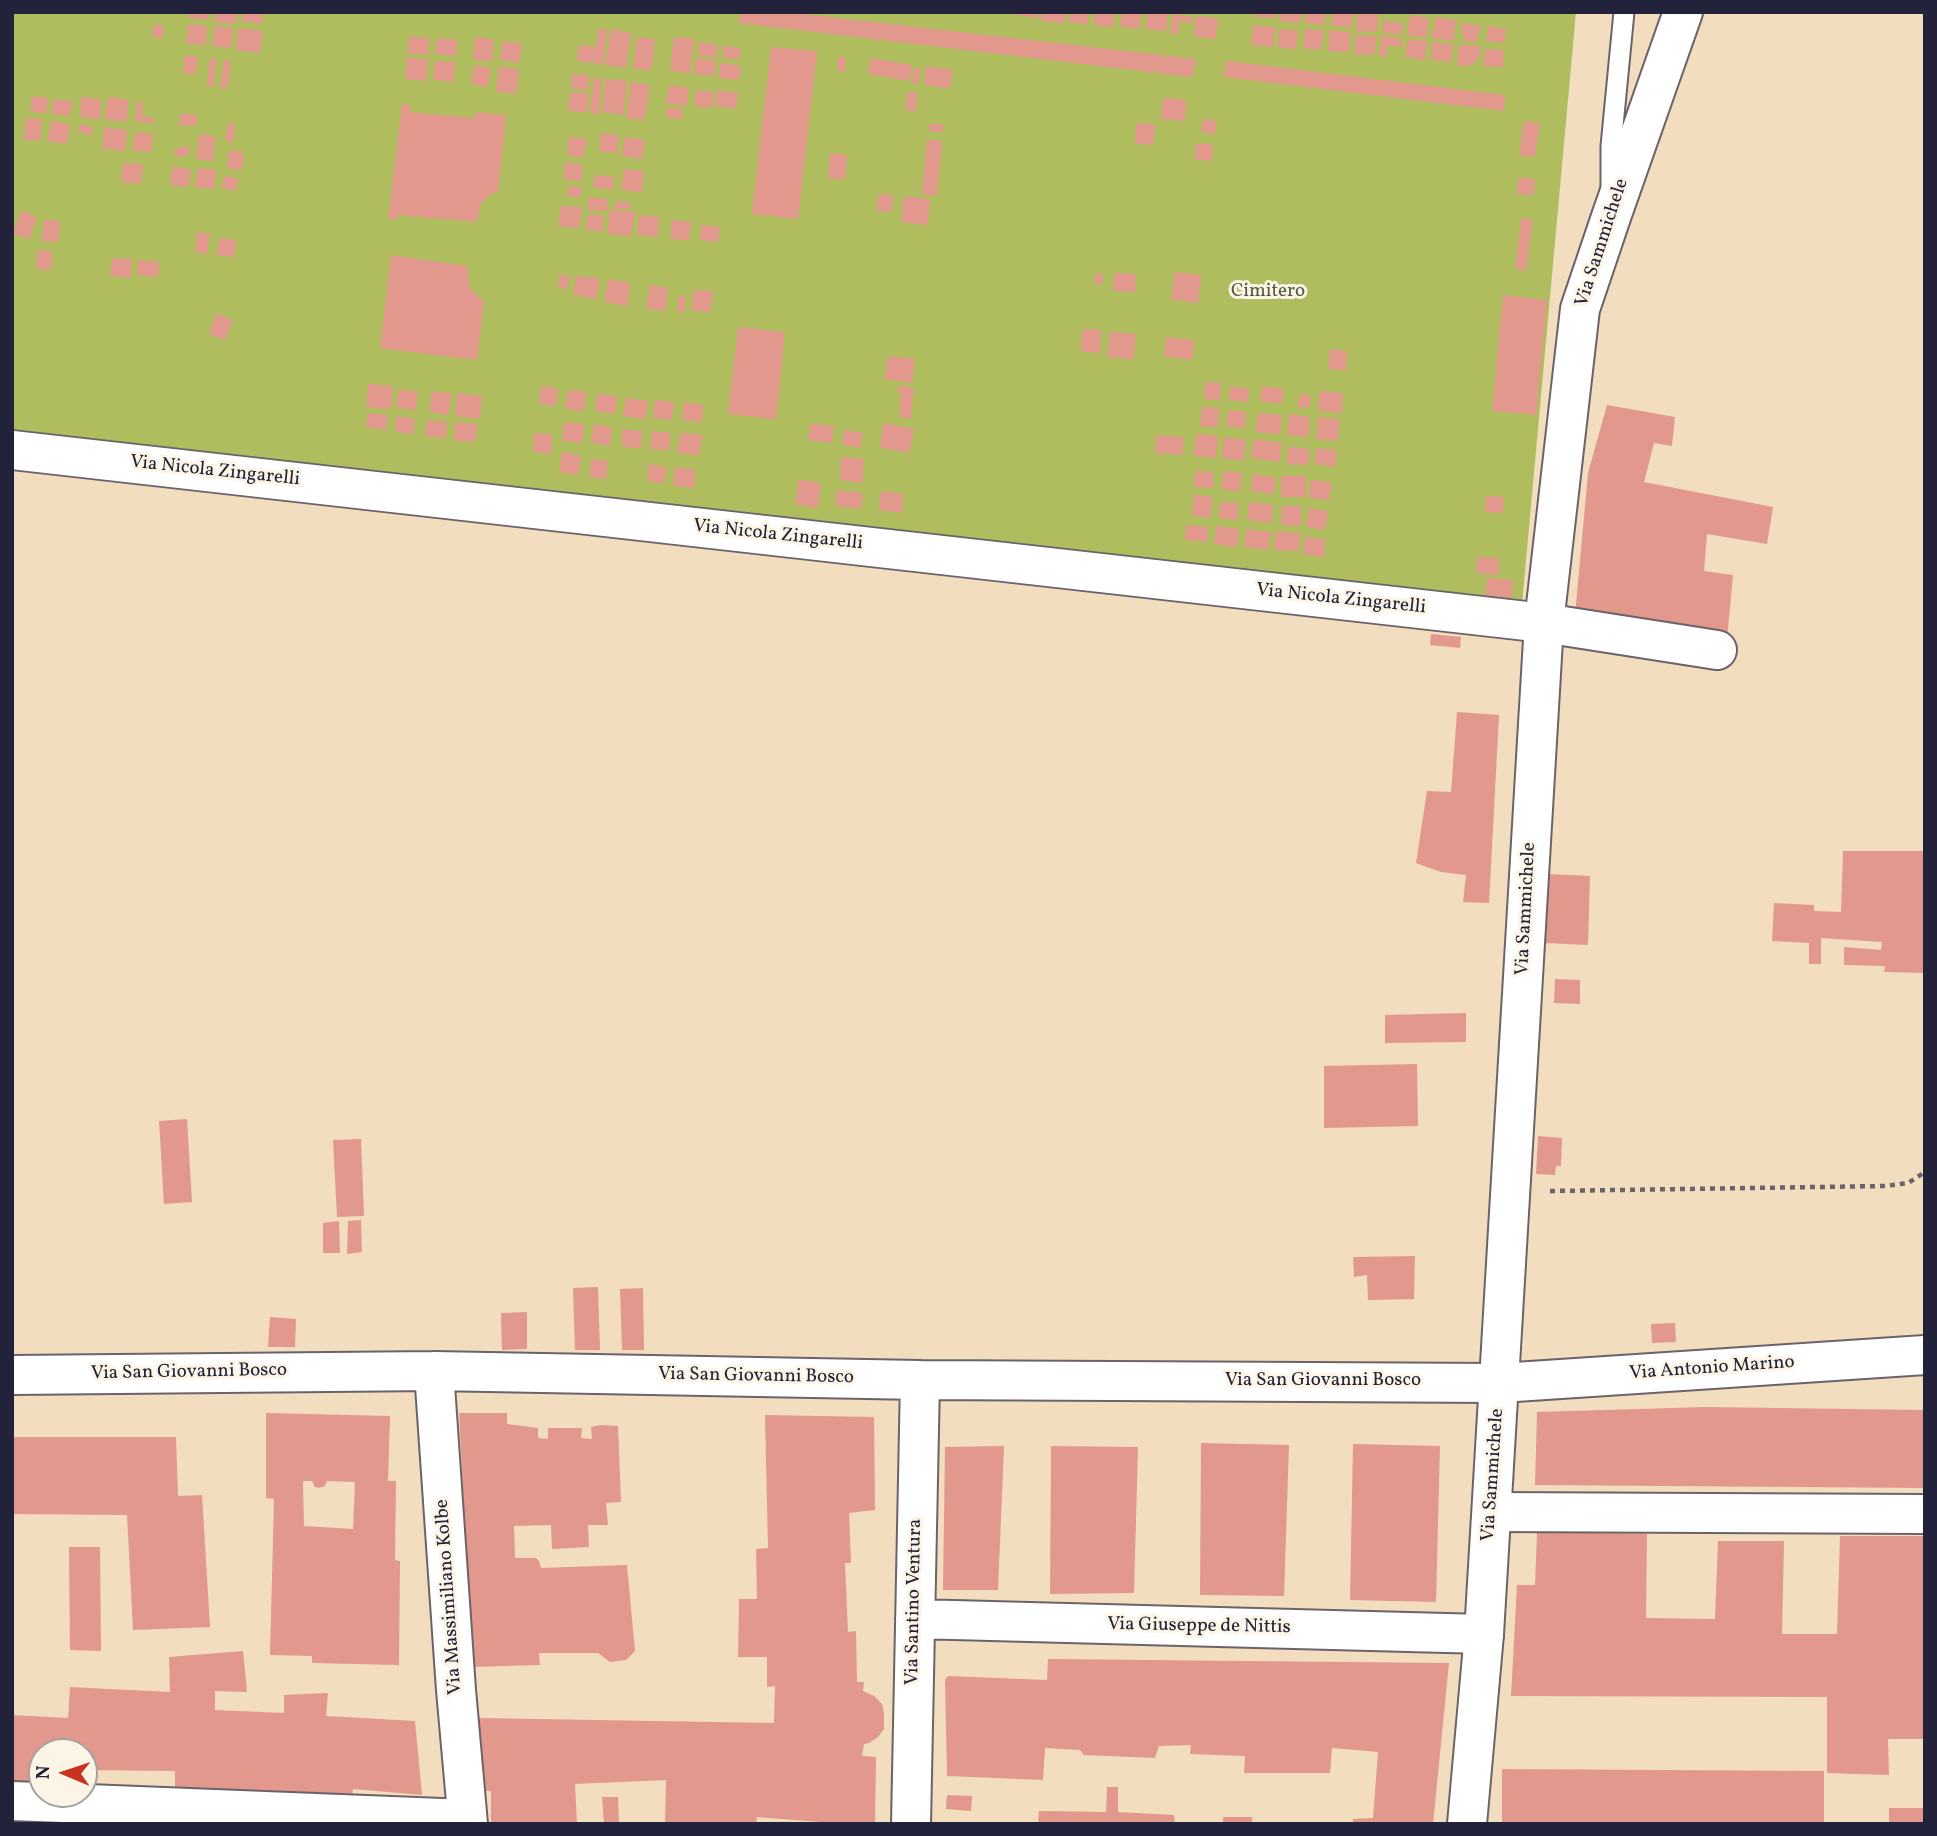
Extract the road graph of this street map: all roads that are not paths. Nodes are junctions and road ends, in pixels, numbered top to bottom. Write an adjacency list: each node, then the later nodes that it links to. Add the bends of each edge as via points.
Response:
1 (1624, 12): 3 (lane, via 1611,146)
2 (1683, 12): 3 (street, Via Sammichele)
3 (1611, 217): 5 (street, Via Sammichele, via 1580,309)
4 (12, 450): 5 (street, Via Nicola Zingarelli)
5 (1544, 623): 6 (street, Via Nicola Zingarelli); 11 (street, Via Sammichele)
6 (1717, 650)
7 (1925, 1355): 11 (street, Via Antonio Marino)
8 (434, 1371): 9 (street, Via San Giovanni Bosco); 10 (street, Via San Giovanni Bosco); 17 (street, Via Massimiliano Kolbe)
9 (12, 1375)
10 (920, 1380): 11 (street, Via San Giovanni Bosco); 14 (street, Via Santino Ventura)
11 (1500, 1383): 12 (street, Via Sammichele)
12 (1492, 1511): 13 (street); 15 (street, Via Sammichele)
13 (1925, 1514)
14 (915, 1619): 15 (street, Via Giuseppe de Nittis); 18 (street, Via Santino Ventura)
15 (1484, 1634): 19 (street, Via Sammichele)
16 (12, 1801): 17 (street)
17 (467, 1821)
18 (911, 1824)
19 (1468, 1824)

